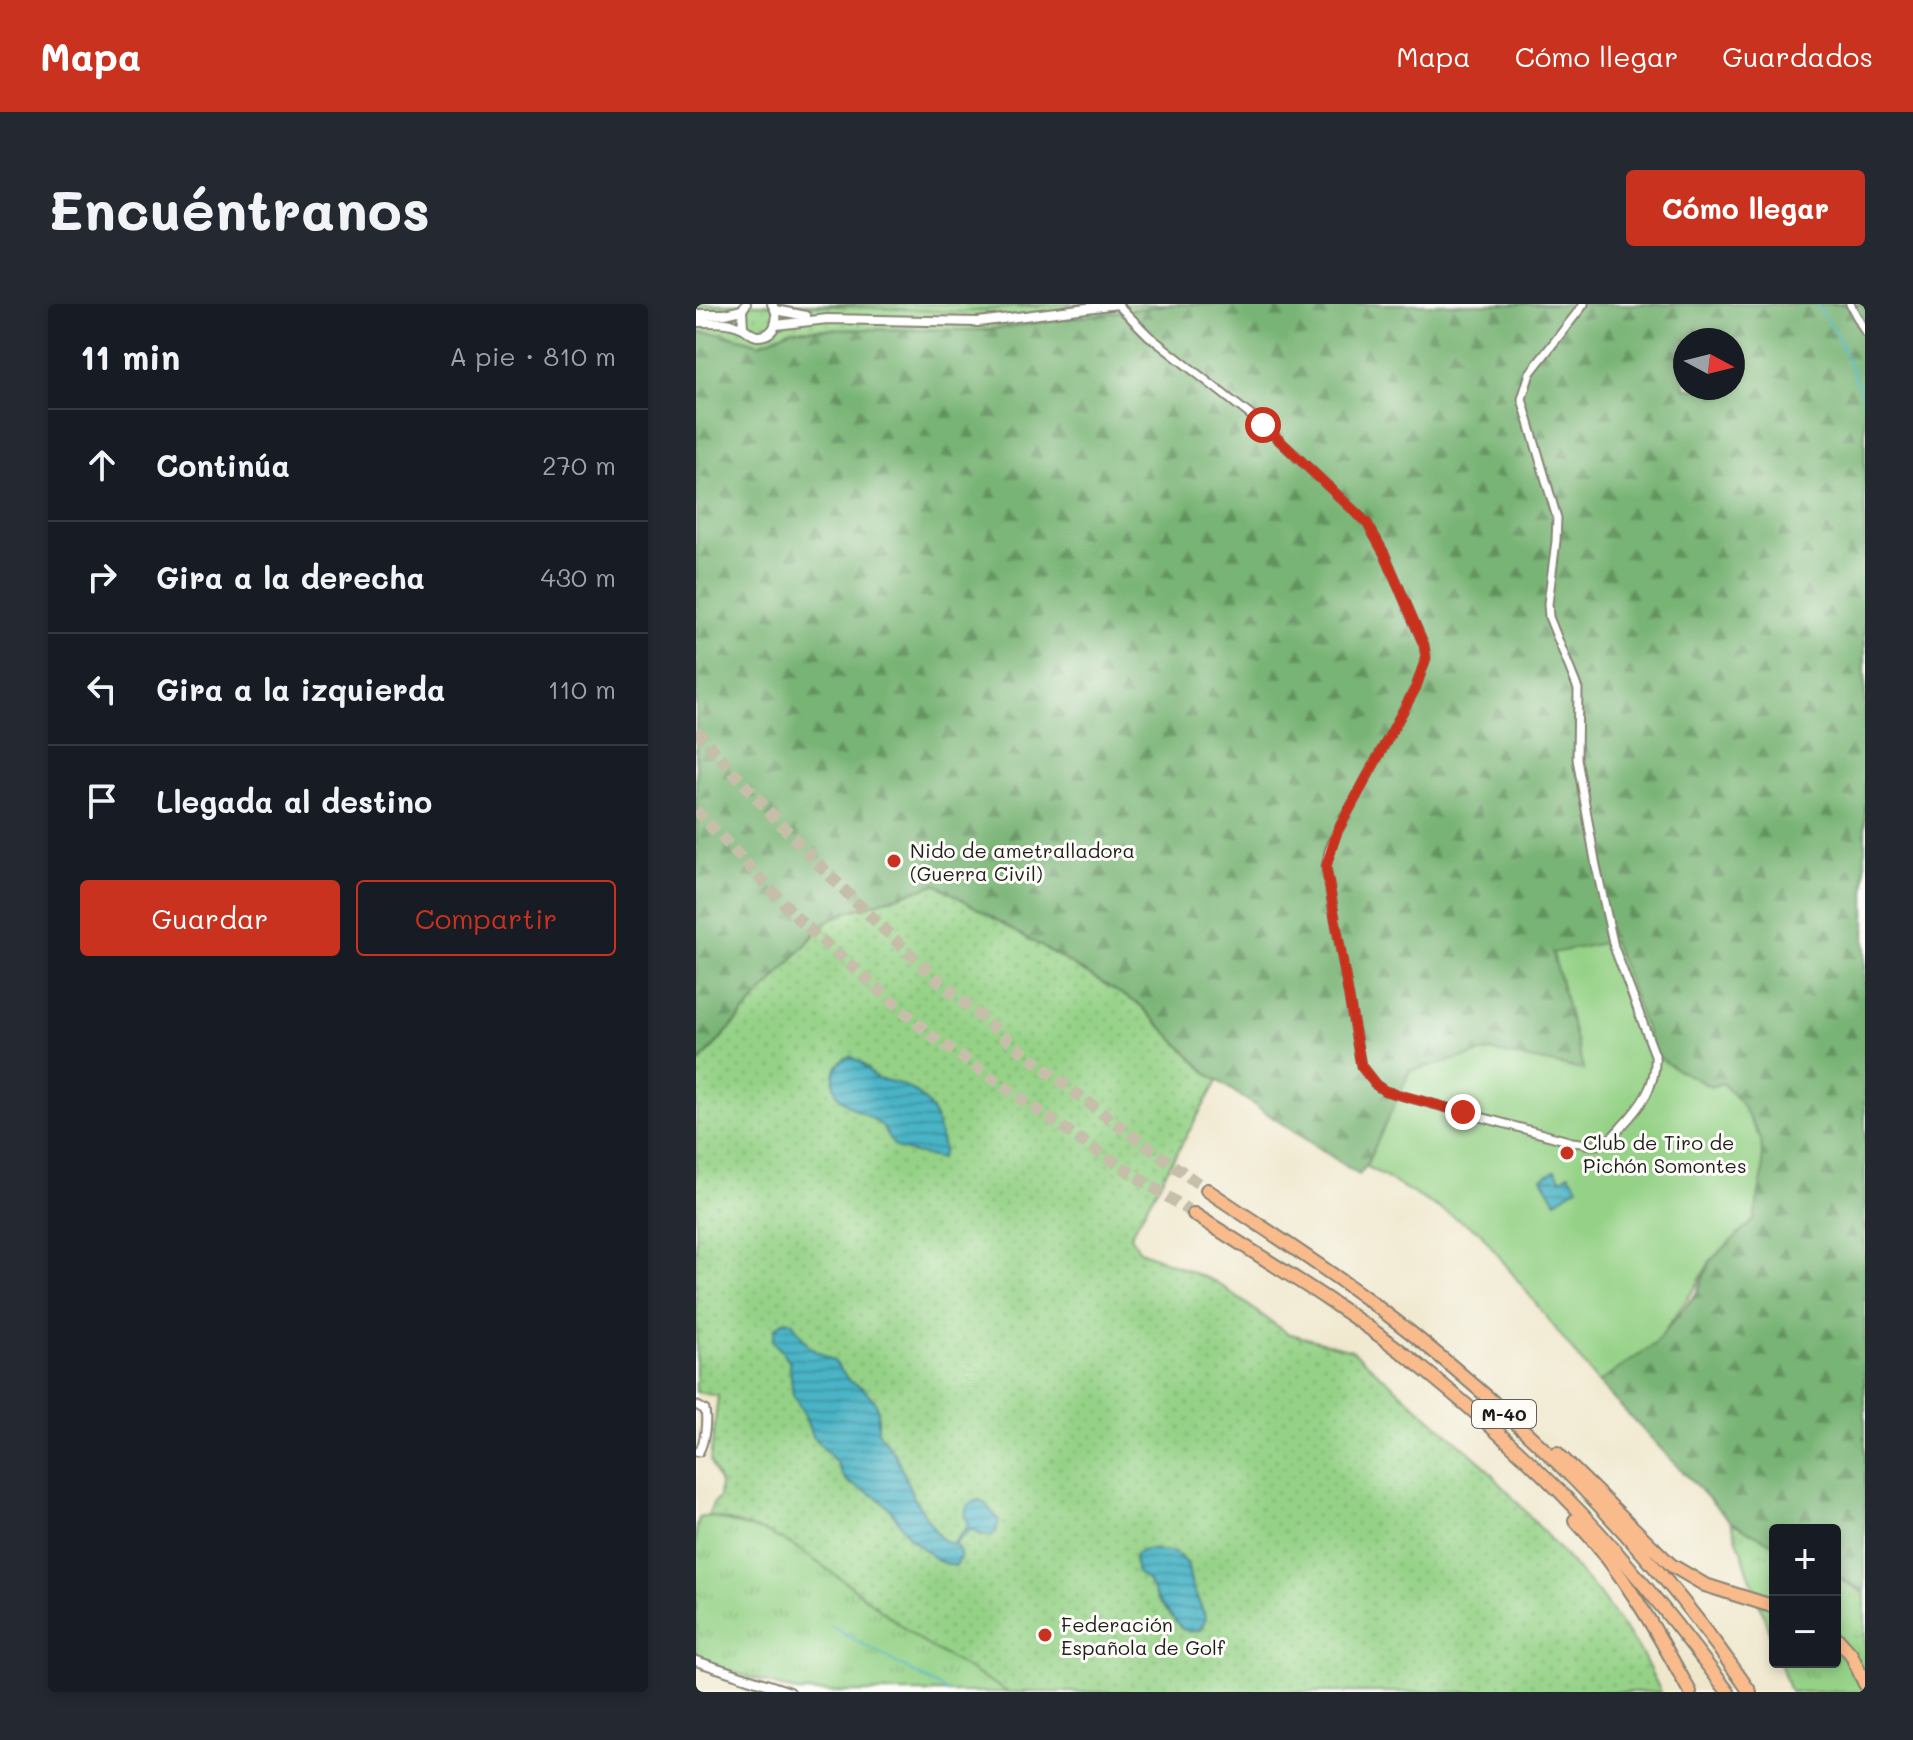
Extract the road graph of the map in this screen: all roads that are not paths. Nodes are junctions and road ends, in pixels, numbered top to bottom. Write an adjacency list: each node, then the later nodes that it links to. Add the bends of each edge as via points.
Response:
1 (1118, 304): 2 (street, via 1149,336 1263,425 1367,523 1424,645 1419,680 1337,832 1326,867 1361,1066 1385,1091 1597,1145 1610,1139 1640,1107 1656,1069 1655,1055 1614,947 1596,866 1577,759 1578,689 1549,617 1557,518 1522,399 1530,373); 7 (street, via 978,322)
2 (1584, 304)
3 (1850, 304): 11 (street)
4 (744, 307): 6 (street, via 725,314); 10 (street)
5 (774, 307): 7 (street); 9 (street)
6 (696, 314)
7 (827, 319): 9 (street)
8 (696, 322): 10 (street)
9 (776, 325): 10 (street, via 760,336)
10 (743, 327)
11 (1865, 332)
12 (1207, 1190): 15 (highway, M-40, via 1366,1298)
13 (1194, 1214): 16 (highway, M-40, via 1397,1349)
14 (696, 1405): 17 (street, via 706,1417 702,1447)
15 (1503, 1413): 18 (highway, via 1569,1463 1671,1565 1705,1585); 25 (highway, M-40, via 1643,1554)
16 (1507, 1442): 23 (highway, via 1608,1557); 24 (highway, M-40, via 1600,1534)
17 (696, 1452)
18 (1769, 1605)
19 (1841, 1643): 21 (highway)
20 (696, 1661): 22 (street)
21 (1865, 1684)
22 (790, 1692)
23 (1690, 1692)
24 (1728, 1692)
25 (1750, 1692)

